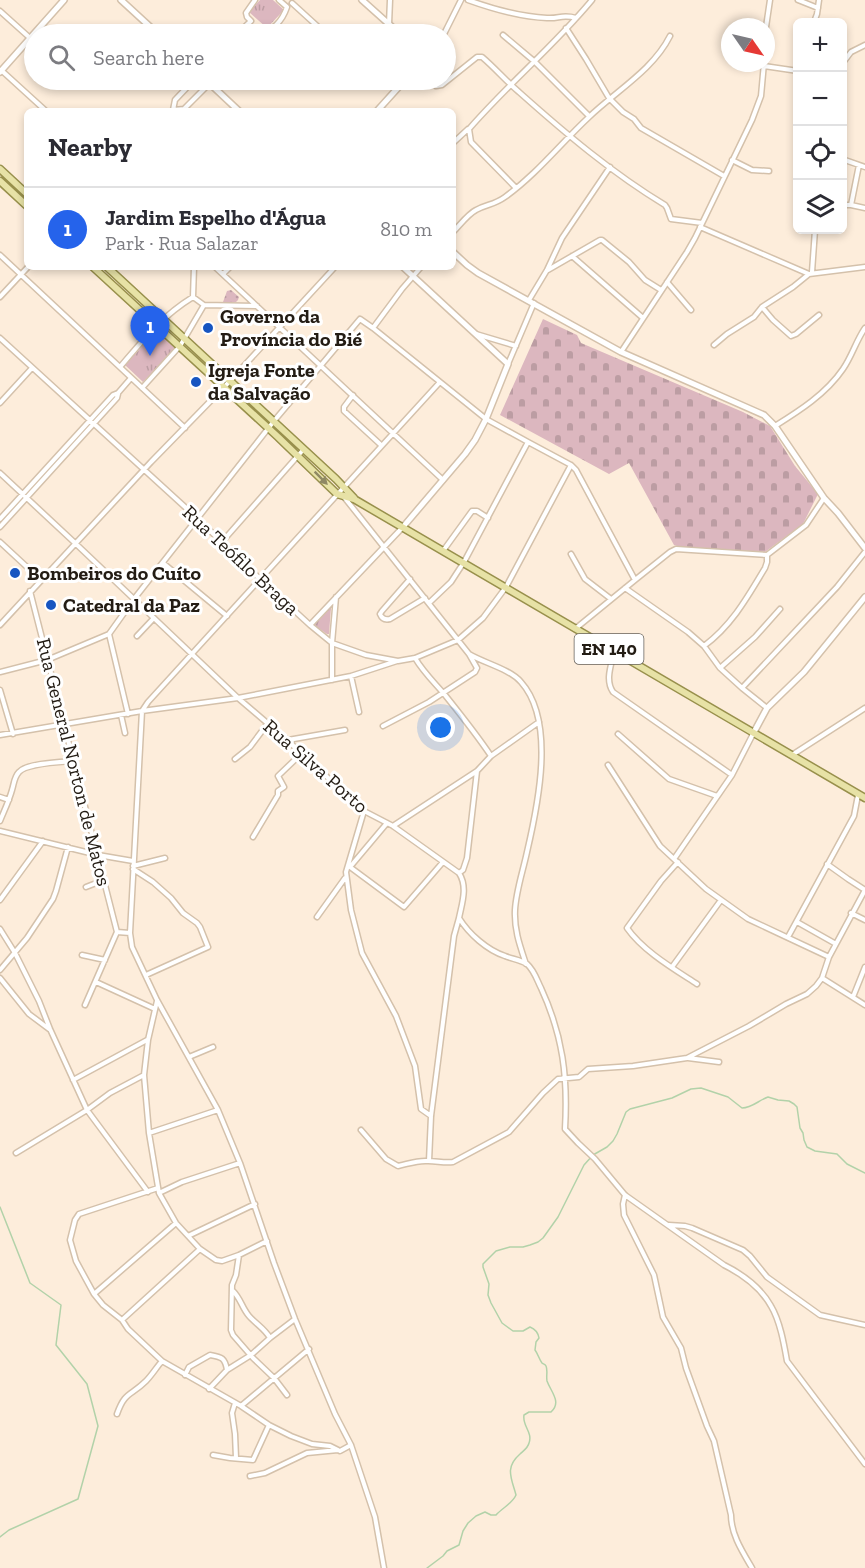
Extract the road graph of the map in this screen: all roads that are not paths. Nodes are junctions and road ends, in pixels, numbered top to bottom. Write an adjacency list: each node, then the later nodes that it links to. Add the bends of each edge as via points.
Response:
1 (121, 0): 22 (street)
2 (255, 0): 20 (street, via 246,12)
3 (279, 0): 14 (street)
4 (362, 0): 27 (street)
5 (390, 0): 27 (street)
6 (461, 0): 28 (street)
7 (468, 0): 17 (street, via 514,14)
8 (592, 0): 17 (street)
9 (770, 0): 18 (street)
10 (798, 0): 15 (street)
11 (819, 0): 15 (street)
12 (60, 1): 21 (street)
13 (294, 1): 14 (street); 26 (street)
14 (287, 7): 25 (street)
15 (818, 8): 19 (street)
16 (0, 10): 30 (street)
17 (576, 18): 29 (street)
18 (767, 18)
19 (815, 18)
20 (251, 21): 23 (street); 24 (street)
21 (41, 24)
22 (147, 24)
23 (248, 24)
24 (254, 24)
25 (276, 24)
26 (316, 24)
27 (389, 24)
28 (449, 24)
29 (566, 28): 36 (street); 47 (street)
30 (24, 32)
31 (503, 35): 36 (street)
32 (670, 36): 47 (street, via 653,61)
33 (24, 45): 39 (street)
34 (865, 45): 35 (street)
35 (847, 58)
36 (535, 62): 42 (street); 53 (street)
37 (775, 66): 38 (street)
38 (793, 70)
39 (1, 71): 48 (street)
40 (763, 72): 57 (street, via 761,96)
41 (456, 74): 42 (street, via 480,56)
42 (511, 85): 54 (street); 55 (street)
43 (184, 90): 49 (street)
44 (201, 90): 50 (street)
45 (218, 90): 51 (street)
46 (396, 90): 52 (street)
47 (609, 98): 53 (street); 64 (street, via 641,128)
48 (43, 108)
49 (174, 108)
50 (185, 108)
51 (236, 108)
52 (380, 108)
53 (590, 116): 55 (street)
54 (469, 129): 56 (street); 66 (street, via 471,142)
55 (570, 136): 60 (street); 66 (street)
56 (456, 140)
57 (732, 160): 63 (street, via 752,170); 64 (street)
58 (847, 160): 59 (street)
59 (859, 165): 61 (street); 70 (street)
60 (610, 167): 72 (street, via 665,205 671,219); 88 (street, via 562,238)
61 (865, 167)
62 (0, 168): 67 (main road)
63 (770, 171)
64 (724, 176): 72 (street)
65 (0, 181): 68 (main road)
66 (516, 188): 73 (street, via 494,204 474,210)
67 (24, 197)
68 (24, 198)
69 (847, 205): 70 (street)
70 (851, 205): 71 (street)
71 (865, 208)
72 (701, 225): 89 (street); 95 (street)
73 (456, 229)
74 (815, 234): 89 (street)
75 (0, 255): 90 (street)
76 (456, 255): 99 (street, via 478,273)
77 (572, 256): 88 (street); 96 (street, via 602,240 645,280); 106 (street)
78 (865, 267): 89 (street)
79 (25, 270): 90 (street)
80 (96, 270): 94 (main road, EN 140)
81 (110, 270): 91 (main road, EN 140)
82 (194, 270): 98 (street)
83 (218, 270): 92 (street)
84 (227, 270): 92 (street)
85 (332, 270): 108 (street)
86 (407, 270): 93 (street)
87 (418, 270): 93 (street)
88 (547, 270): 99 (street)
89 (811, 273): 102 (street)
90 (21, 274): 97 (street); 120 (street)
91 (115, 274): 94 (main road); 105 (main road, EN 140)
92 (223, 274): 101 (street)
93 (413, 276): 109 (street); 111 (street)
94 (109, 281): 107 (main road, EN 140)
95 (667, 282): 96 (street); 103 (street)
96 (662, 290): 106 (street)
97 (0, 297)
98 (193, 297): 100 (street); 105 (street)
99 (532, 302): 116 (street); 117 (street)
100 (204, 304): 101 (street); 113 (street)
101 (257, 306): 108 (street)
102 (762, 307): 104 (street, via 791,336); 114 (street)
103 (691, 310)
104 (819, 315)
105 (164, 318): 107 (street); 113 (main road, EN 140)
106 (643, 318): 117 (street)
107 (157, 325): 115 (main road, EN 140); 120 (street)
108 (280, 327): 119 (street); 123 (street)
109 (373, 328): 119 (street, via 358,320); 124 (street)
110 (865, 328): 136 (street, via 830,386)
111 (474, 333): 116 (street); 118 (street)
112 (0, 338): 121 (street, Rua Teófilo Braga)
113 (186, 339): 115 (street); 123 (main road, EN 140)
114 (714, 345)
115 (180, 346): 125 (main road, EN 140); 126 (street)
116 (516, 346): 118 (street)
117 (621, 352): 136 (street, via 764,415)
118 (508, 364): 133 (street)
119 (320, 365): 127 (street); 134 (street)
120 (120, 367): 122 (street)
121 (32, 368): 129 (street); 135 (street, Rua Teófilo Braga)
122 (131, 378): 126 (street); 135 (street)
123 (230, 381): 125 (street); 128 (main road, EN 140)
124 (440, 382): 133 (street); 139 (street)
125 (224, 387): 130 (main road, EN 140); 137 (street)
126 (142, 388): 137 (street)
127 (353, 395): 139 (street); 141 (street, via 344,411)
128 (249, 398): 130 (main road); 131 (main road, EN 140)
129 (0, 403)
130 (243, 404): 132 (main road, EN 140)
131 (257, 406): 132 (main road); 134 (main road, EN 140)
132 (251, 412): 138 (main road, EN 140)
133 (486, 419): 140 (street); 147 (street, via 475,440)
134 (274, 422): 138 (street); 142 (main road, EN 140)
135 (91, 423): 145 (street, Rua Teófilo Braga); 150 (street)
136 (775, 426): 152 (street)
137 (185, 428): 145 (street)
138 (269, 429): 143 (main road, EN 140); 155 (street)
139 (393, 432): 141 (street); 147 (street)
140 (528, 442): 144 (street); 156 (street)
141 (381, 445): 148 (street)
142 (304, 449): 143 (street); 148 (main road, EN 140)
143 (298, 456): 149 (main road, EN 140, one-way to 149); 161 (street)
144 (571, 465): 172 (street); 173 (street, Rua Teófilo Braga)
145 (144, 470): 155 (street, Rua Teófilo Braga); 160 (street)
146 (0, 473): 150 (street, Rua Silva Porto)
147 (443, 480): 158 (street)
148 (344, 486): 149 (street); 153 (main road, EN 140)
149 (337, 494): 151 (main road, EN 140); 169 (street)
150 (24, 496): 154 (street); 160 (street, Rua Silva Porto)
151 (344, 497): 153 (main road, EN 140); 162 (street)
152 (824, 498): 163 (street); 166 (street, via 806,525)
153 (354, 499): 158 (main road, EN 140)
154 (3, 518): 157 (street)
155 (197, 518): 161 (street, Rua Teófilo Braga); 168 (street)
156 (488, 518): 164 (street, via 472,511); 167 (street)
157 (0, 527)
158 (403, 527): 162 (street); 164 (main road, EN 140)
159 (0, 542): 171 (street)
160 (75, 543): 171 (street); 179 (street, Rua Silva Porto)
161 (221, 543): 169 (street, Rua Teófilo Braga)
162 (384, 545): 170 (street); 176 (street)
163 (865, 550): 203 (street, via 837,587)
164 (443, 551): 167 (main road, EN 140)
165 (571, 554): 180 (street, via 585,579)
166 (767, 555): 172 (street, via 676,549); 192 (street, via 765,568 734,616)
167 (464, 562): 173 (main road, EN 140); 181 (street, via 451,582)
168 (163, 563): 179 (street); 183 (street)
169 (260, 579): 183 (street); 186 (street, Rua Teófilo Braga)
170 (410, 579): 178 (street); 178 (street, via 382,610 382,617 390,619)
171 (41, 580): 175 (street)
172 (635, 580): 174 (street)
173 (506, 587): 187 (main road, EN 140); 190 (street, Rua Teófilo Braga, via 483,618)
174 (625, 588): 180 (street); 192 (street)
175 (30, 591): 185 (street); 197 (street, Rua General Norton de Matos)
176 (336, 596): 186 (street); 191 (street)
177 (865, 597): 207 (street, via 804,672)
178 (425, 598): 181 (street)
179 (134, 599): 184 (street, Rua Silva Porto); 188 (street)
180 (611, 599): 187 (street)
181 (429, 603): 190 (street)
182 (780, 609): 199 (street)
183 (227, 616): 194 (street)
184 (154, 618): 189 (street); 194 (street, Rua Silva Porto)
185 (0, 625)
186 (310, 625): 191 (street, Rua Teófilo Braga)
187 (575, 629): 193 (main road, EN 140)
188 (108, 634): 197 (street); 211 (street)
189 (137, 636)
190 (458, 640): 195 (street); 196 (street, Rua Teófilo Braga)
191 (332, 643): 198 (street, Rua Teófilo Braga); 202 (street)
192 (704, 646): 199 (street)
193 (614, 652): 221 (main road, EN 140); 231 (street, via 608,680 613,692)
194 (192, 654): 206 (street, Rua Silva Porto); 209 (street)
195 (469, 654): 205 (street, via 476,671); 213 (street, via 522,682)
196 (415, 658): 198 (street, Rua Teófilo Braga); 205 (street)
197 (47, 660): 200 (street); 215 (street, Rua General Norton de Matos)
198 (398, 661): 201 (street)
199 (720, 668): 203 (street)
200 (0, 672)
201 (351, 676): 202 (street); 210 (street)
202 (332, 680): 206 (street)
203 (742, 688): 207 (street)
204 (0, 690): 219 (street)
205 (443, 692): 216 (street); 226 (street)
206 (238, 698): 209 (street); 214 (street, Rua Silva Porto)
207 (767, 708): 221 (street)
208 (865, 708): 225 (street)
209 (142, 711): 211 (street); 250 (street)
210 (359, 712)
211 (128, 714): 212 (street)
212 (121, 715): 215 (street); 218 (street)
213 (539, 722): 226 (street); 274 (street, via 538,796 514,912)
214 (267, 723): 223 (street, Rua Silva Porto); 227 (street, via 250,747)
215 (65, 725): 219 (street); 228 (street, Rua General Norton de Matos)
216 (383, 726)
217 (345, 729): 223 (street)
218 (125, 733)
219 (13, 734): 222 (street)
220 (618, 734): 233 (street, via 669,779)
221 (753, 734): 225 (main road, EN 140); 231 (street)
222 (0, 735)
223 (287, 740): 224 (street, Rua Silva Porto)
224 (302, 753): 237 (street, Rua Silva Porto); 242 (street, via 278,776 284,787)
225 (791, 755): 232 (main road, EN 140)
226 (491, 756): 230 (street)
227 (235, 759)
228 (74, 761): 236 (street, via 24,768 17,775); 245 (street, Rua General Norton de Matos)
229 (608, 765): 247 (street, via 656,841)
230 (477, 771): 240 (street); 253 (street, via 467,858)
231 (732, 774): 233 (street)
232 (858, 795): 235 (main road, EN 140); 249 (street, via 854,816)
233 (717, 796): 247 (street)
234 (0, 797): 236 (street)
235 (865, 798)
236 (9, 800): 238 (street)
237 (364, 811): 239 (street, Rua Silva Porto); 252 (street)
238 (0, 821)
239 (387, 823): 240 (street, Rua Silva Porto); 251 (street)
240 (393, 826): 248 (street, Rua Silva Porto)
241 (0, 831): 243 (street)
242 (253, 837)
243 (43, 841): 244 (street); 258 (street)
244 (68, 847): 245 (street); 270 (street, via 53,899)
245 (98, 855): 250 (street); 255 (street, Rua General Norton de Matos)
246 (165, 858): 250 (street)
247 (676, 861): 259 (street); 275 (street, via 627,928)
248 (443, 862): 251 (street, via 404,907); 253 (street, Rua Silva Porto)
249 (827, 864): 257 (street); 264 (street)
250 (133, 865): 267 (street); 278 (street, via 200,927 208,947)
251 (350, 867): 252 (street)
252 (346, 872): 254 (street)
253 (459, 873): 262 (street, via 464,883)
254 (346, 878): 261 (street); 299 (street, via 362,953 396,1016 415,1066 421,1109)
255 (104, 880): 256 (street); 266 (street, Rua General Norton de Matos)
256 (86, 887)
257 (865, 890): 260 (street)
258 (0, 900)
259 (721, 900): 268 (street, via 748,919); 275 (street)
260 (851, 913): 263 (street); 269 (street)
261 (317, 917)
262 (459, 918): 274 (street, via 492,950); 299 (street)
263 (865, 920)
264 (797, 921): 268 (street); 269 (street)
265 (0, 929): 270 (street)
266 (117, 932): 267 (street); 273 (street)
267 (130, 933): 278 (street, via 132,947)
268 (788, 937): 272 (street)
269 (836, 944): 272 (street)
270 (15, 953): 277 (street); 288 (street)
271 (82, 955): 273 (street)
272 (829, 957): 280 (street)
273 (105, 960): 281 (street)
274 (526, 964): 295 (street, via 548,1004 563,1055)
275 (672, 967): 282 (street)
276 (865, 967): 283 (street)
277 (0, 970)
278 (146, 975): 284 (street)
279 (0, 978): 288 (street, via 29,1014)
280 (822, 978): 283 (street); 292 (street, via 807,994)
281 (96, 982): 285 (street); 287 (street)
282 (697, 984)
283 (853, 997): 286 (street)
284 (157, 1000): 287 (street); 291 (street)
285 (85, 1005)
286 (865, 1005)
287 (155, 1009): 289 (street)
288 (50, 1029): 296 (street)
289 (148, 1040): 294 (street); 296 (street)
290 (213, 1047): 291 (street)
291 (189, 1057): 298 (street)
292 (687, 1058): 293 (street); 295 (street, via 588,1070 579,1077)
293 (719, 1062)
294 (144, 1075): 297 (street); 301 (street)
295 (565, 1077): 303 (street, via 543,1093 504,1136 453,1162); 307 (street, via 565,1129)
296 (73, 1080): 297 (street)
297 (87, 1110): 302 (street); 306 (street)
298 (218, 1110): 301 (street); 304 (street)
299 (431, 1116): 303 (street)
300 (361, 1130): 303 (street, via 386,1159 398,1166)
301 (149, 1133): 305 (street)
302 (16, 1153)
303 (429, 1161)
304 (240, 1163): 305 (street); 308 (street)
305 (158, 1191): 306 (street); 309 (street)
306 (148, 1192): 316 (street, via 77,1217 70,1240 76,1261)
307 (625, 1195): 310 (street); 340 (street, via 624,1215 654,1275 663,1317 681,1348 714,1441 732,1515 731,1526)
308 (255, 1204): 311 (street); 312 (street)
309 (176, 1223): 311 (street); 316 (street)
310 (669, 1225): 319 (street, via 692,1228 743,1250 767,1277 820,1315); 337 (street, via 752,1284 770,1304 787,1361)
311 (188, 1236): 313 (street)
312 (267, 1241): 314 (street); 317 (street)
313 (200, 1249): 314 (street, via 219,1261); 318 (street)
314 (239, 1255): 315 (street)
315 (233, 1290): 320 (street, via 249,1316); 322 (street, via 231,1330)
316 (94, 1294): 318 (street)
317 (296, 1319): 320 (street); 321 (street)
318 (122, 1320): 323 (street)
319 (865, 1325)
320 (270, 1338): 322 (street)
321 (309, 1349): 326 (street); 333 (street)
322 (251, 1355): 324 (street); 326 (street)
323 (162, 1361): 325 (street); 331 (street, via 144,1383 125,1397)
324 (227, 1370): 325 (street, via 225,1360 210,1355 189,1367); 327 (street)
325 (185, 1375): 327 (street)
326 (274, 1378): 328 (street); 330 (street)
327 (209, 1389): 329 (street)
328 (287, 1395)
329 (235, 1403): 330 (street); 336 (street, via 232,1413)
330 (241, 1406): 332 (street)
331 (117, 1414)
332 (269, 1425): 334 (street, via 300,1440); 336 (street, via 255,1458)
333 (351, 1444): 334 (street); 339 (street, via 375,1517)
334 (339, 1450): 338 (street, via 307,1453)
335 (213, 1455): 336 (street)
336 (236, 1458)
337 (865, 1464)
338 (250, 1476)
339 (384, 1568)
340 (752, 1568)

